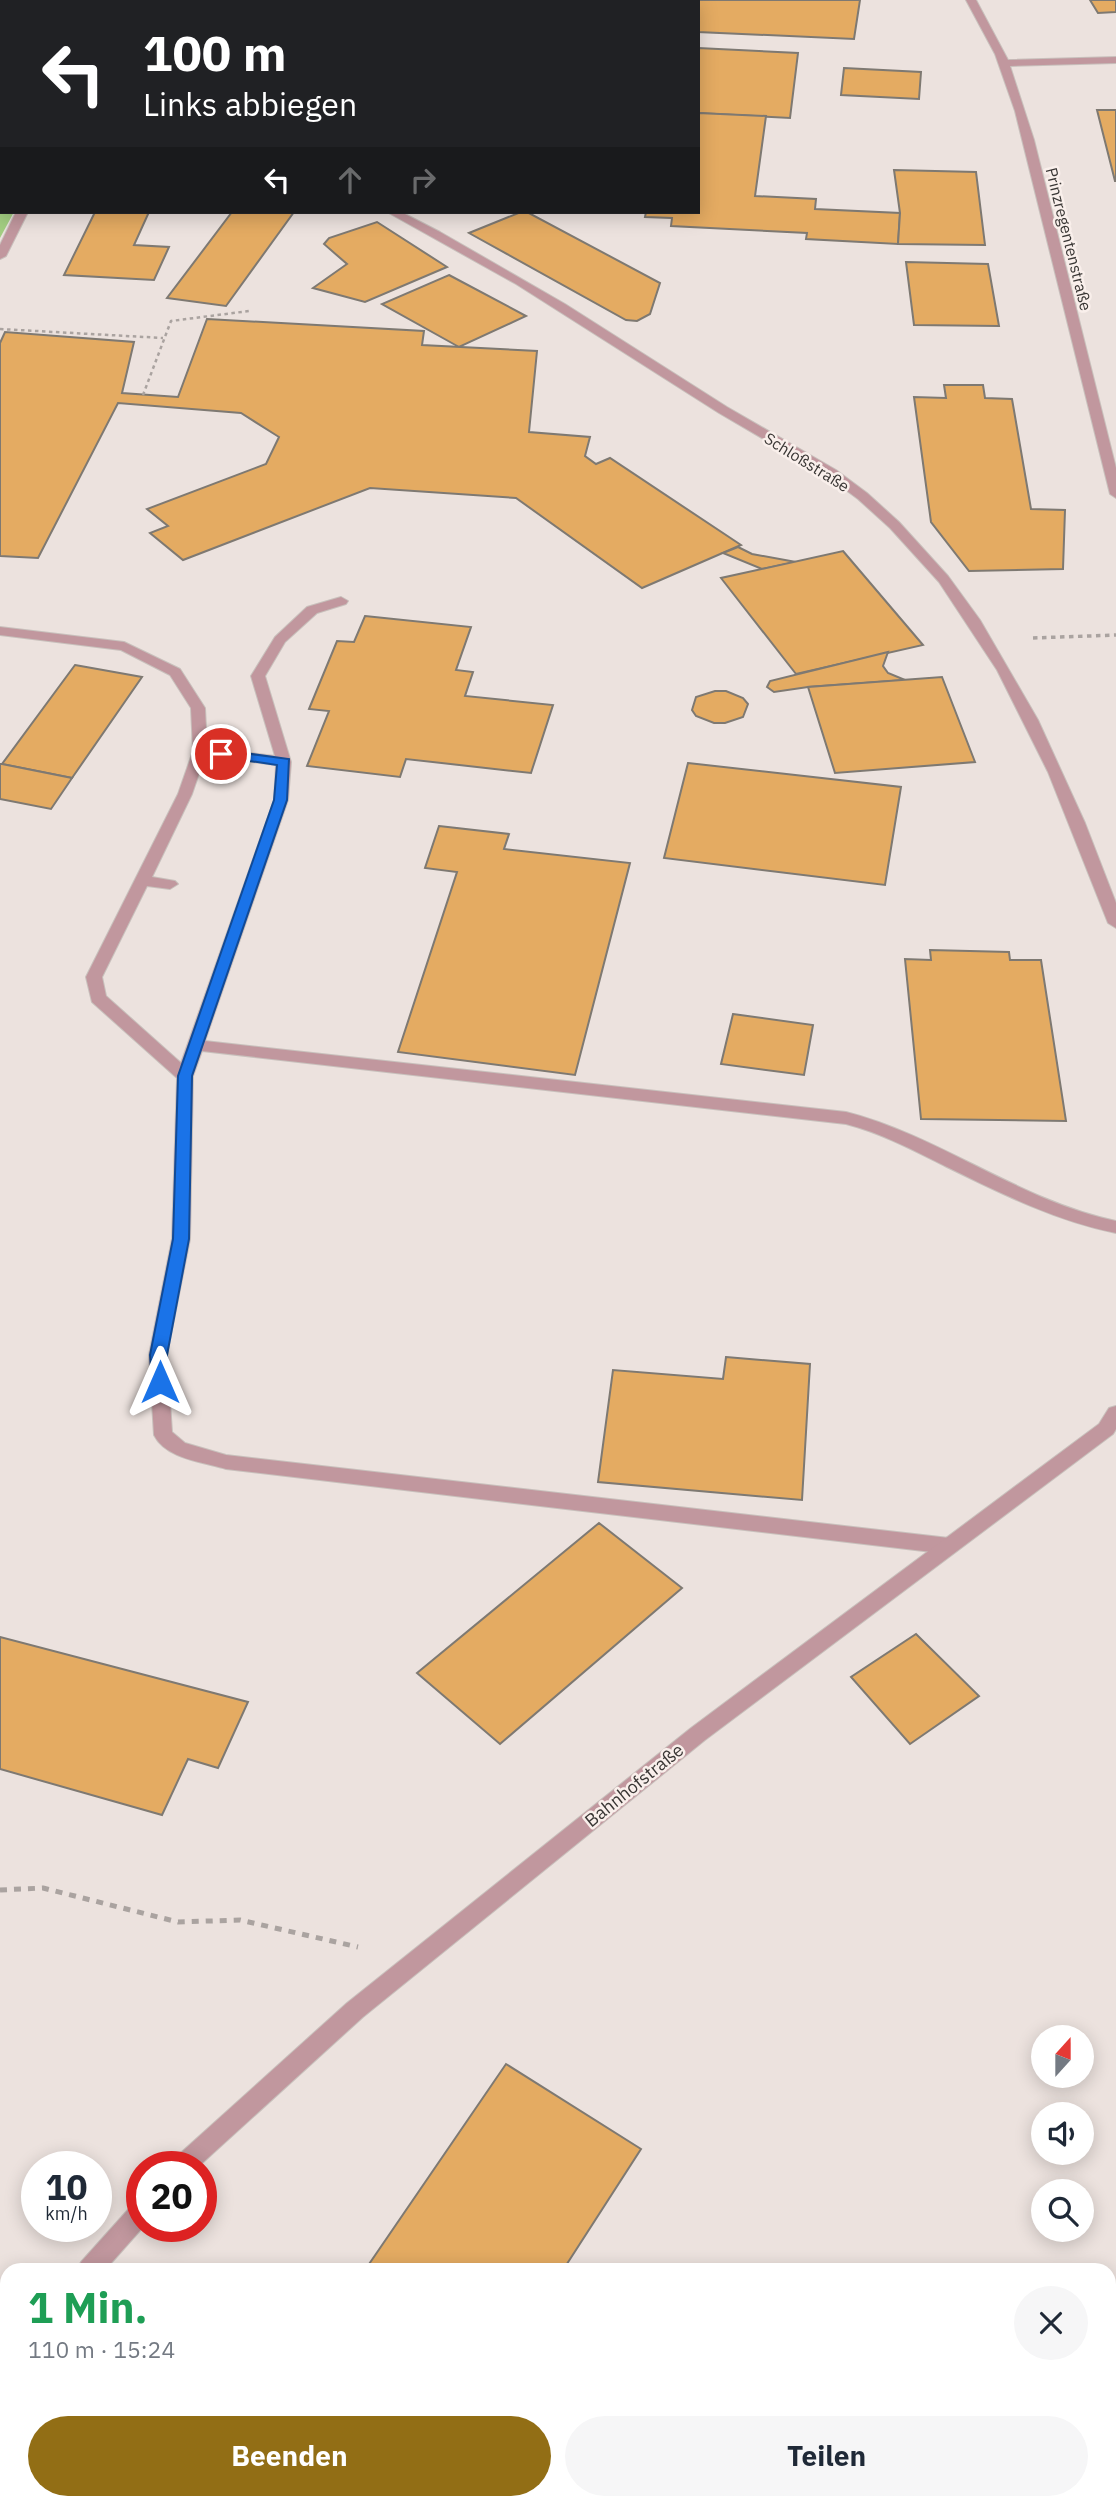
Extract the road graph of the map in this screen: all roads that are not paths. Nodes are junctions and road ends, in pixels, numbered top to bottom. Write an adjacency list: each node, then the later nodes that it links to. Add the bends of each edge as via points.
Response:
1 (971, 0): 3 (street, Prinzregentenstraße)
2 (1116, 60): 3 (street)
3 (1005, 63): 7 (street, Prinzregentenstraße, via 1025,125)
4 (21, 214): 6 (street)
5 (397, 214): 14 (street, Schloßstraße, via 583,320 846,483 910,540 971,615 1016,692 1085,841)
6 (0, 256)
7 (1116, 494)
8 (341, 601): 11 (street, via 312,610 280,640 258,676)
9 (0, 631): 10 (street, via 124,646 175,672 198,708)
10 (200, 751): 11 (street); 12 (street, via 185,794)
11 (284, 762): 15 (street, via 281,800)
12 (142, 880): 13 (street); 16 (street, via 94,977 98,998)
13 (170, 884)
14 (1116, 923)
15 (196, 1045): 16 (street); 17 (street, via 846,1118 878,1126 1019,1195)
16 (185, 1076): 19 (street, via 181,1239 159,1355 163,1435 179,1448 226,1462)
17 (1116, 1227)
18 (1112, 1427): 19 (street, Bahnhofstraße)
19 (950, 1546): 20 (street, Bahnhofstraße, via 698,1734 417,1960)
20 (200, 2151)
21 (126, 2229): 22 (street)
22 (95, 2263)

